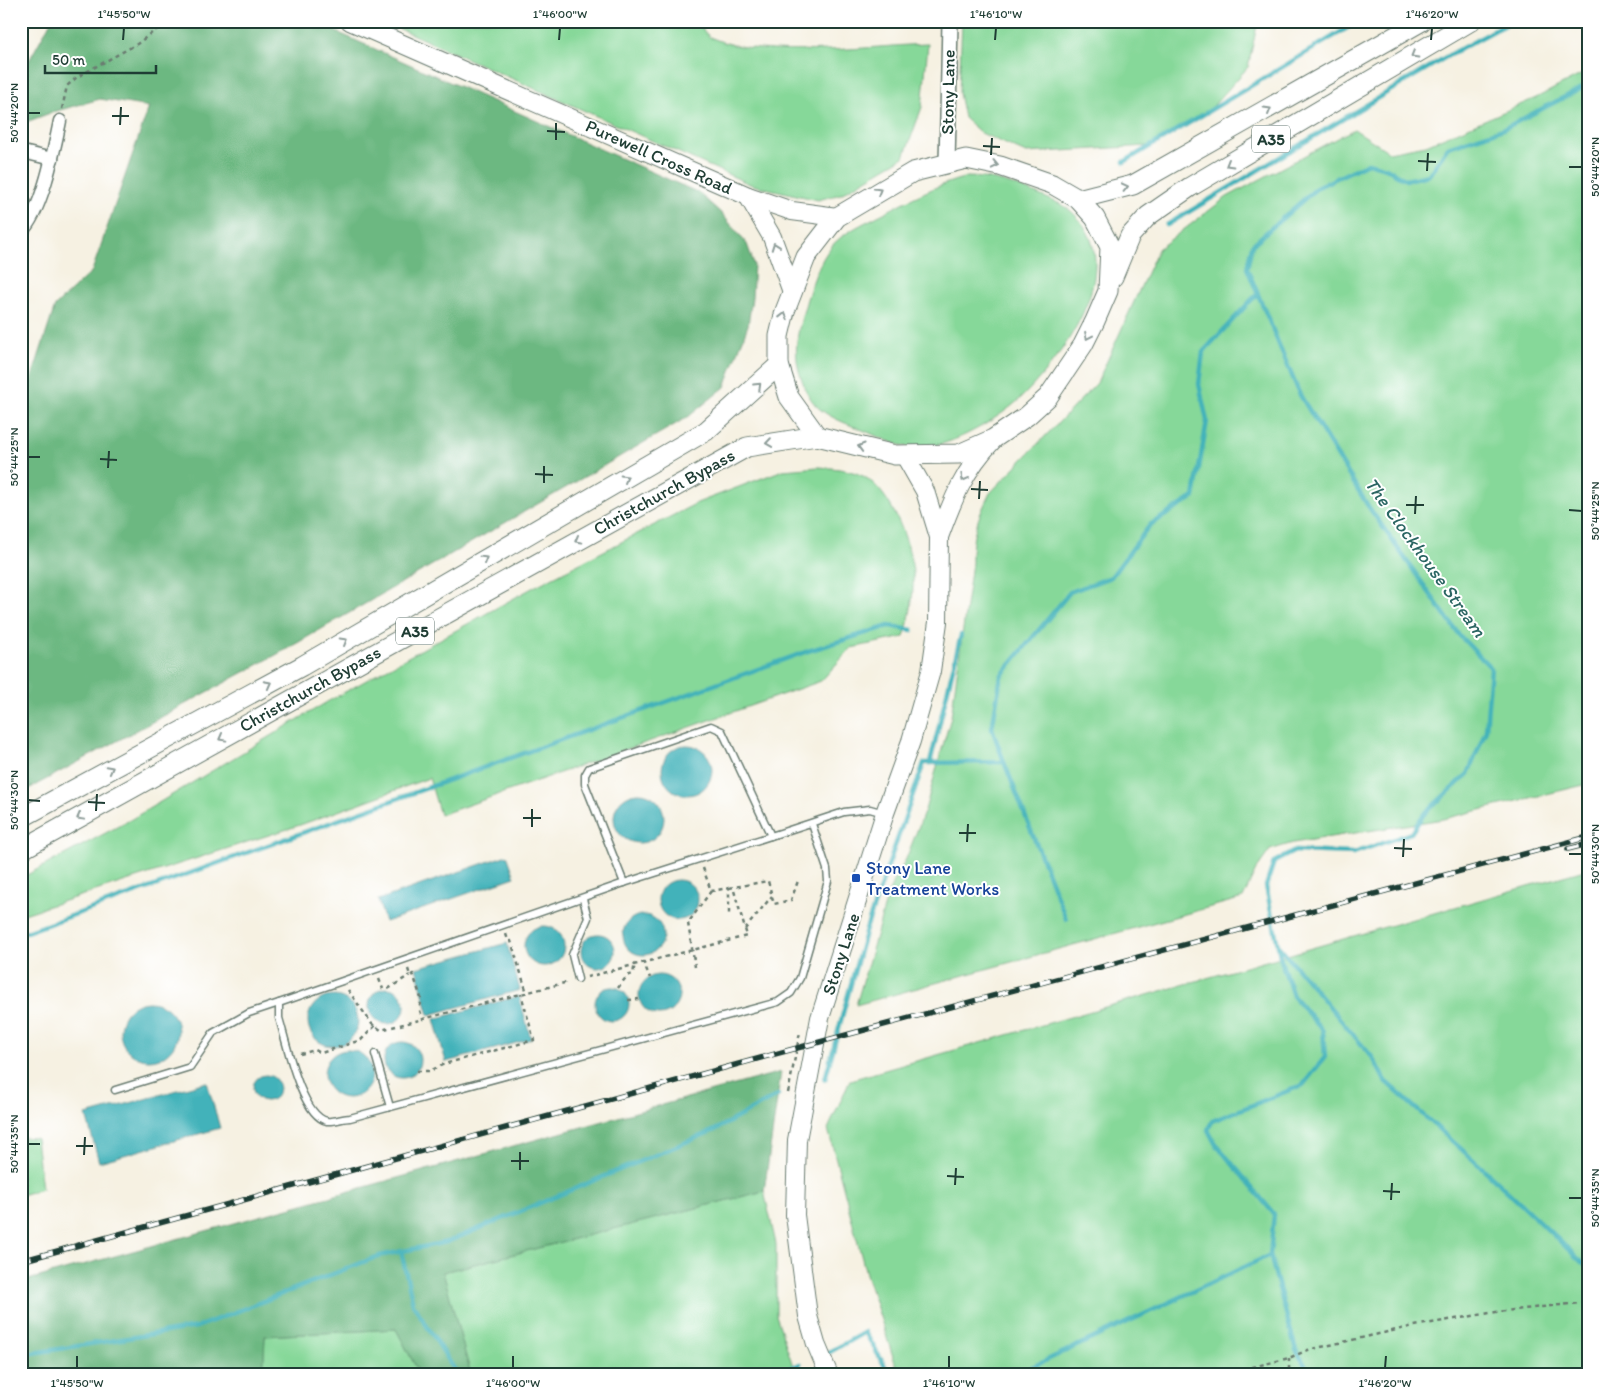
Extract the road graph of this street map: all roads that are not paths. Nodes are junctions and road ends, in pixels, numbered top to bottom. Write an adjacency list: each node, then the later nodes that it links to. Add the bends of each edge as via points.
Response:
1 (350, 21): 9 (main road, Purewell Cross Road)
2 (950, 21): 8 (street, Stony Lane)
3 (1422, 21): 10 (main road, A35, one-way to 3, via 1133,185)
4 (1472, 21): 13 (main road, A35, one-way to 13, via 1190,187 1148,216 1130,236)
5 (60, 121): 7 (street)
6 (23, 152): 7 (street)
7 (52, 159): 12 (street, via 30,224)
8 (947, 164): 10 (main road, one-way to 10, via 966,159 1000,166 1052,184); 11 (main road, one-way to 8, via 912,172)
9 (748, 196): 11 (main road, Purewell Cross Road, via 792,211); 14 (main road, Purewell Cross Road, one-way to 9, via 772,237)
10 (1078, 199): 13 (main road, via 1095,218 1110,247)
11 (837, 217): 14 (main road, via 806,257)
12 (21, 232)
13 (1108, 291): 17 (main road, one-way to 17, via 1083,345 1048,397)
14 (792, 292): 15 (main road, one-way to 14, via 779,336)
15 (779, 365): 16 (main road, via 789,397); 21 (main road, Christchurch Bypass / A35, one-way to 15, via 302,666 706,431)
16 (817, 436): 18 (main road, one-way to 16); 24 (main road, Christchurch Bypass / A35, one-way to 24, via 746,447)
17 (993, 439): 18 (main road, via 959,454); 19 (main road, Stony Lane, one-way to 19, via 974,459 953,498)
18 (905, 456): 19 (main road, Stony Lane, via 925,491)
19 (939, 537): 20 (main road, Stony Lane, via 938,613 932,671)
20 (885, 813): 22 (lane, via 870,809 844,812); 32 (main road, Stony Lane, via 820,1018 797,1140 795,1215 808,1316)
21 (21, 818)
22 (812, 824): 23 (lane); 31 (lane, via 828,881 800,978 791,994 778,1002)
23 (771, 836): 25 (lane); 25 (lane, via 722,731 711,726 673,737 589,768 585,776 585,784)
24 (21, 850)
25 (624, 883): 26 (lane)
26 (583, 899): 27 (lane, via 588,918 572,955); 28 (lane)
27 (578, 979)
28 (279, 1003): 30 (lane, via 250,1013 213,1033 190,1068); 31 (lane, via 278,1018 305,1100 313,1113 326,1121)
29 (375, 1054): 31 (lane)
30 (115, 1090)
31 (390, 1107)
32 (829, 1375)

